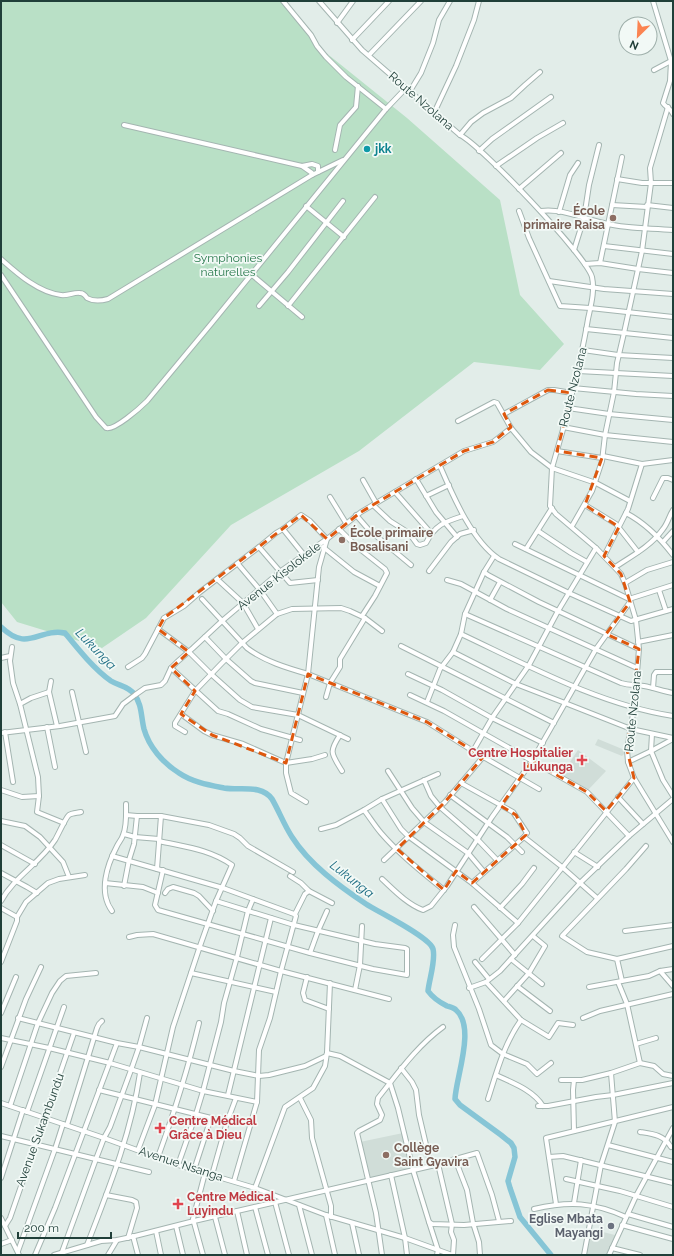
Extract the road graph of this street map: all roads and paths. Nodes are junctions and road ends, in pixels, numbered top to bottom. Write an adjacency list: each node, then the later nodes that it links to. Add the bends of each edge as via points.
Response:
1 (283, 1): 15 (street, via 317,46)
2 (318, 1): 9 (street, Route Nzolana)
3 (353, 1): 9 (street)
4 (389, 1): 10 (street)
5 (421, 1): 11 (street)
6 (450, 1): 16 (street, via 439,20 433,43 420,73)
7 (479, 1): 20 (street, via 456,66)
8 (653, 1): 12 (street)
9 (337, 23): 10 (street, Route Nzolana)
10 (352, 40): 11 (street, Route Nzolana)
11 (369, 55): 16 (street, Route Nzolana)
12 (672, 61): 13 (street); 18 (street, via 670,82 663,103)
13 (654, 70)
14 (540, 72): 24 (street, via 512,98 471,122)
15 (358, 86): 19 (street); 26 (street, via 356,107 340,125)
16 (408, 90): 19 (street); 20 (street, Route Nzolana)
17 (551, 97): 27 (street, via 492,139)
18 (668, 107): 21 (street); 37 (street, via 651,166)
19 (386, 109): 30 (street)
20 (434, 113): 24 (street, Route Nzolana)
21 (673, 114)
22 (563, 123): 33 (street)
23 (124, 125): 32 (street)
24 (460, 135): 27 (street, Route Nzolana)
25 (599, 144): 49 (street)
26 (335, 150)
27 (480, 151): 33 (street, Route Nzolana)
28 (561, 153): 39 (street)
29 (622, 157): 36 (street)
30 (345, 159): 34 (street); 43 (street)
31 (578, 163): 48 (street, via 570,175)
32 (302, 166): 34 (street, via 316,165); 35 (street)
33 (496, 166): 39 (street, Route Nzolana)
34 (318, 172): 35 (street)
35 (312, 175): 59 (street, via 102,301 95,301 81,293 64,295 52,292 21,276)
36 (617, 179): 37 (street); 42 (street)
37 (651, 183): 38 (street); 44 (street)
38 (673, 183)
39 (519, 189): 47 (street, Route Nzolana)
40 (375, 197): 54 (street)
41 (343, 201): 50 (street)
42 (612, 205): 44 (street); 51 (street)
43 (306, 206): 50 (street); 64 (street)
44 (647, 206): 45 (street); 52 (street)
45 (673, 208)
46 (519, 212): 66 (street)
47 (541, 212): 48 (street); 56 (street, Route Nzolana)
48 (559, 212): 49 (street)
49 (584, 218): 51 (street); 56 (street)
50 (327, 222): 54 (street); 68 (street)
51 (608, 224): 52 (street); 55 (street)
52 (645, 228): 53 (street); 57 (street)
53 (673, 230)
54 (344, 237): 72 (street)
55 (604, 246): 57 (street); 60 (street)
56 (574, 250): 61 (street, Route Nzolana)
57 (642, 251): 58 (street); 62 (street)
58 (673, 254)
59 (1, 259)
60 (600, 263): 61 (street); 62 (street)
61 (585, 264): 67 (street, Route Nzolana, via 592,275)
62 (638, 269): 63 (street); 69 (street)
63 (673, 273)
64 (251, 274): 65 (street, via 146,401 135,412 109,429 96,417); 68 (street)
65 (1, 275)
66 (549, 281): 67 (street); 73 (street, via 560,306)
67 (593, 287): 69 (street); 73 (street, Route Nzolana)
68 (271, 292): 71 (street); 72 (street)
69 (633, 292): 70 (street); 74 (street)
70 (673, 294)
71 (259, 306)
72 (288, 306): 76 (street)
73 (590, 308): 74 (street); 77 (street, Route Nzolana)
74 (629, 312): 75 (street); 78 (street)
75 (673, 316)
76 (302, 318)
77 (586, 329): 78 (street); 80 (street, Route Nzolana)
78 (624, 333): 79 (street); 81 (street)
79 (673, 338)
80 (583, 350): 81 (street); 83 (street, Route Nzolana)
81 (618, 355): 82 (street); 84 (street)
82 (673, 358)
83 (578, 371): 84 (street); 86 (street, Route Nzolana)
84 (616, 373): 85 (street); 87 (street)
85 (673, 376)
86 (573, 388): 87 (street); 88 (street, Route Nzolana)
87 (614, 392): 89 (street); 92 (street)
88 (572, 393): 90 (street, Route Nzolana); 91 (street, via 548,390)
89 (673, 396)
90 (568, 408): 92 (street); 96 (street, Route Nzolana)
91 (504, 414): 94 (street, via 494,402); 95 (street)
92 (610, 414): 93 (street); 97 (street)
93 (673, 420)
94 (458, 421)
95 (511, 428): 103 (street, Avenue Kisolokele, via 493,442 464,451); 104 (street, via 532,452)
96 (563, 428): 97 (street); 99 (street, Route Nzolana)
97 (605, 435): 98 (street); 100 (street)
98 (673, 442)
99 (557, 451): 100 (street); 104 (street, Route Nzolana)
100 (603, 457): 102 (street); 108 (street)
101 (673, 460): 102 (street)
102 (642, 464): 114 (street)
103 (440, 466): 105 (street, Avenue Kisolokele); 109 (street)
104 (552, 468): 108 (street); 117 (street, Route Nzolana)
105 (416, 479): 110 (street, Avenue Kisolokele); 111 (street)
106 (363, 480): 115 (street)
107 (673, 480): 113 (street, via 663,478)
108 (596, 483): 114 (street); 116 (street)
109 (449, 485): 111 (street); 121 (street)
110 (395, 492): 115 (street, Avenue Kisolokele); 131 (street)
111 (426, 496): 122 (street)
112 (330, 497): 123 (street)
113 (652, 498)
114 (630, 501): 119 (street)
115 (374, 504): 120 (street, Avenue Kisolokele); 131 (street, via 417,544 426,543)
116 (585, 505): 124 (street); 125 (street, via 612,520)
117 (552, 508): 124 (street, Route Nzolana); 129 (street)
118 (673, 510): 133 (street)
119 (626, 512): 125 (street); 133 (street)
120 (356, 515): 123 (street, Avenue Kisolokele); 150 (street, via 369,530)
121 (463, 516): 122 (street); 128 (street)
122 (446, 522): 131 (street); 132 (street)
123 (346, 523): 127 (street, Avenue Kisolokele)
124 (572, 526): 140 (street, Route Nzolana)
125 (619, 527): 142 (street); 146 (street)
126 (283, 529): 134 (street, via 301,515); 138 (street); 143 (street)
127 (339, 529): 134 (street, Avenue Kisolokele); 162 (street, via 386,570 386,576)
128 (474, 530): 132 (street); 145 (street)
129 (538, 531): 141 (street); 147 (street)
130 (673, 531): 135 (street)
131 (431, 533)
132 (457, 537): 152 (street)
133 (658, 537): 135 (street); 142 (street)
134 (327, 539): 137 (street, Avenue Kisolokele); 139 (street)
135 (663, 542): 144 (street)
136 (515, 544): 141 (street)
137 (319, 545): 139 (street); 143 (street, Avenue Kisolokele)
138 (260, 547): 149 (street); 153 (street)
139 (324, 548): 157 (street); 162 (street, via 354,572)
140 (596, 548): 146 (street, Route Nzolana); 147 (street)
141 (526, 549): 155 (street)
142 (638, 552): 151 (street)
143 (304, 555): 153 (street, Avenue Kisolokele)
144 (673, 555)
145 (494, 556): 154 (street); 166 (street)
146 (604, 556): 151 (street, Route Nzolana)
147 (587, 562): 155 (street)
148 (673, 562): 160 (street, via 647,570)
149 (238, 564): 156 (street); 163 (street)
150 (411, 565)
151 (615, 567): 160 (street, Route Nzolana)
152 (429, 571)
153 (281, 572): 157 (street, via 290,583); 163 (street, Avenue Kisolokele)
154 (484, 572): 159 (street); 165 (street)
155 (579, 575): 166 (street); 169 (street)
156 (217, 579): 170 (street); 182 (street, via 184,606 164,618)
157 (318, 580): 171 (street)
158 (447, 580): 165 (street, via 461,584)
159 (500, 582): 168 (street); 173 (street)
160 (625, 583): 169 (street, Route Nzolana)
161 (673, 585): 164 (street)
162 (380, 586): 178 (street)
163 (260, 590): 170 (street, Avenue Kisolokele); 175 (street)
164 (658, 590): 169 (street); 174 (street)
165 (476, 593): 168 (street); 176 (street)
166 (569, 593): 173 (street); 177 (street)
167 (202, 599): 180 (street)
168 (490, 600): 181 (street)
169 (630, 600): 177 (street); 179 (street, Route Nzolana)
170 (243, 603): 180 (street, Avenue Kisolokele); 183 (street)
171 (314, 608): 175 (street, via 292,609); 178 (street, via 341,608); 209 (street)
172 (673, 609): 174 (street)
173 (558, 611): 181 (street); 186 (street)
174 (666, 611): 179 (street)
175 (278, 614): 183 (street)
176 (465, 614): 185 (street); 193 (street)
177 (620, 616): 179 (street, via 630,621); 186 (street)
178 (363, 617): 184 (street); 212 (street)
179 (636, 620): 189 (street, Route Nzolana)
180 (222, 621): 188 (street, Avenue Kisolokele); 190 (street)
181 (549, 628): 193 (street); 195 (street)
182 (158, 629): 196 (street); 203 (street, via 142,658)
183 (258, 629): 190 (street)
184 (382, 631)
185 (461, 634): 197 (street); 201 (street)
186 (606, 634): 194 (street); 195 (street)
187 (673, 635): 189 (street)
188 (205, 637): 196 (street, Avenue Kisolokele); 200 (street)
189 (638, 642): 194 (street, Route Nzolana)
190 (242, 643): 200 (street); 209 (street, via 252,652 289,669)
191 (401, 646): 202 (street)
192 (12, 647): 198 (street)
193 (540, 647): 201 (street); 204 (street)
194 (639, 649): 206 (street, Route Nzolana)
195 (596, 650): 204 (street); 206 (street)
196 (189, 652): 205 (street, Avenue Kisolokele); 208 (street)
197 (453, 652): 202 (street); 213 (street)
198 (10, 656): 199 (street); 228 (street, via 13,683)
199 (1, 658)
200 (226, 659): 208 (street); 221 (street, via 255,683)
201 (529, 665): 213 (street); 216 (street)
202 (443, 666): 215 (street); 225 (street)
203 (128, 667)
204 (586, 667): 214 (street, via 630,686); 216 (street)
205 (171, 668): 218 (street); 234 (street, Avenue Kisolokele, via 161,685 145,688 123,704 115,716)
206 (637, 668): 214 (street, Route Nzolana)
207 (673, 672): 217 (street, via 654,673)
208 (211, 674): 218 (street); 231 (street, via 240,700 252,707)
209 (308, 674): 212 (street); 221 (street)
210 (408, 674): 215 (street)
211 (51, 681): 219 (street)
212 (330, 683): 224 (street); 249 (street, via 428,722)
213 (516, 684): 225 (street); 227 (street)
214 (635, 685): 217 (street); 229 (street, Route Nzolana)
215 (434, 686): 226 (street); 233 (street)
216 (574, 686): 227 (street); 229 (street)
217 (653, 688): 222 (street)
218 (196, 691): 230 (street); 245 (street, via 218,711)
219 (49, 692): 228 (street); 236 (street)
220 (72, 692): 234 (street)
221 (303, 693): 231 (street)
222 (673, 693)
223 (410, 695): 226 (street)
224 (326, 697)
225 (506, 700): 233 (street); 235 (street)
226 (426, 702): 242 (street)
227 (565, 703): 235 (street); 238 (street)
228 (20, 704): 239 (street)
229 (634, 708): 232 (street); 238 (street, Route Nzolana)
230 (181, 714): 241 (street, via 175,725); 256 (street, via 204,731 243,744)
231 (298, 715): 244 (street); 245 (street)
232 (673, 716)
233 (492, 718): 242 (street); 248 (street)
234 (80, 723): 236 (street, Avenue Kisolokele); 251 (street)
235 (554, 723): 248 (street)
236 (57, 726): 237 (street, Avenue Kisolokele)
237 (47, 727): 239 (street, Avenue Kisolokele); 257 (street)
238 (631, 729): 243 (street); 255 (street, Route Nzolana, via 627,750)
239 (26, 730): 240 (street, Avenue Kisolokele); 270 (street, via 38,777)
240 (3, 732): 264 (street)
241 (185, 732)
242 (484, 734): 249 (street); 254 (street)
243 (652, 734): 250 (street); 250 (street, via 673,738)
244 (340, 735): 246 (street); 258 (street, via 332,751)
245 (292, 738): 247 (street); 256 (street)
246 (348, 739)
247 (300, 740)
248 (543, 743): 254 (street)
249 (473, 751): 253 (street)
250 (651, 751): 255 (street); 272 (street)
251 (86, 752)
252 (325, 754): 256 (street)
253 (483, 757): 261 (street); 265 (street)
254 (532, 761): 261 (street); 279 (street, via 587,792)
255 (628, 762): 262 (street, Route Nzolana)
256 (286, 763): 274 (street, via 291,793)
257 (55, 767)
258 (342, 771)
259 (388, 771): 268 (street)
260 (438, 774): 263 (street)
261 (520, 778): 266 (street); 276 (street)
262 (634, 778): 271 (street); 281 (street, Route Nzolana)
263 (424, 780): 268 (street); 277 (street, via 431,796)
264 (13, 782)
265 (461, 783): 269 (street); 276 (street)
266 (539, 789)
267 (1, 790): 270 (street, via 22,797)
268 (401, 792): 273 (street); 286 (street)
269 (450, 795): 277 (street); 288 (street)
270 (39, 796): 287 (street, via 37,812)
271 (618, 797): 279 (street); 289 (street)
272 (673, 797): 281 (street)
273 (382, 799): 278 (street); 292 (street)
274 (306, 802)
275 (126, 804): 282 (street)
276 (501, 806): 288 (street); 294 (street, via 516,815 527,833)
277 (440, 807): 286 (street); 297 (street)
278 (364, 810): 290 (street, via 336,825); 303 (street)
279 (606, 811): 293 (street); 305 (street)
280 (81, 812): 287 (street, via 68,815)
281 (656, 813): 289 (street); 298 (street, Route Nzolana)
282 (126, 815): 283 (street); 291 (street)
283 (138, 816): 284 (street); 295 (street)
284 (161, 816): 296 (street); 318 (street, via 209,825 234,834 248,846)
285 (1, 820): 302 (street, via 25,826)
286 (424, 822): 292 (street); 306 (street)
287 (64, 823): 302 (street)
288 (488, 824): 297 (street); 300 (street)
289 (643, 824): 293 (street)
290 (321, 829)
291 (124, 834): 295 (street); 307 (street)
292 (408, 836): 303 (street); 317 (street)
293 (630, 836): 313 (street)
294 (524, 837): 300 (street); 312 (street)
295 (135, 838): 296 (street); 308 (street)
296 (159, 840): 315 (street); 330 (street, via 210,852 232,865)
297 (478, 840): 306 (street); 310 (street)
298 (673, 842)
299 (1, 845): 311 (street)
300 (515, 845): 304 (street); 310 (street)
301 (646, 846): 336 (street)
302 (50, 847): 311 (street); 323 (street, via 63,862)
303 (397, 849): 309 (street); 331 (street)
304 (522, 852)
305 (574, 852): 312 (street); 313 (street)
306 (468, 854): 317 (street); 319 (street)
307 (112, 856): 308 (street); 326 (street)
308 (129, 860): 315 (street); 329 (street)
309 (384, 860)
310 (497, 860): 319 (street)
311 (35, 864): 325 (street)
312 (562, 867): 328 (street); 351 (street)
313 (598, 867): 328 (street)
314 (534, 868): 343 (street)
315 (157, 869): 316 (street)
316 (163, 870): 330 (street); 333 (street)
317 (456, 871): 327 (street); 331 (street)
318 (293, 872)
319 (484, 872): 327 (street)
320 (1, 873): 325 (street)
321 (85, 875): 323 (street)
322 (290, 876): 332 (street)
323 (69, 877): 335 (street, via 48,883)
324 (382, 879): 331 (street, via 409,903 423,910 431,906)
325 (16, 882): 335 (street); 338 (street)
326 (105, 883): 329 (street); 344 (street, via 107,904)
327 (472, 883): 343 (street)
328 (580, 883): 336 (street); 360 (street)
329 (124, 886): 333 (street, via 143,887)
330 (223, 888): 337 (street); 339 (street)
331 (444, 890)
332 (309, 891): 340 (street); 348 (street)
333 (158, 893): 352 (street, via 155,905 158,910)
334 (165, 893): 345 (street, via 173,887 194,893)
335 (37, 894): 349 (street, via 26,902)
336 (597, 898): 373 (street, via 562,936 587,952)
337 (253, 899): 346 (street); 348 (street)
338 (1, 901)
339 (216, 901): 345 (street); 346 (street)
340 (332, 903)
341 (474, 907): 362 (street)
342 (1, 908): 349 (street)
343 (500, 908): 351 (street)
344 (112, 911)
345 (213, 911): 352 (street)
346 (248, 911): 350 (street); 359 (street)
347 (327, 911): 357 (street)
348 (295, 914): 353 (street)
349 (17, 917): 374 (street)
350 (271, 918): 353 (street); 363 (street)
351 (518, 922): 362 (street)
352 (208, 924): 359 (street); 365 (street)
353 (294, 925): 357 (street); 366 (street)
354 (455, 925): 396 (street, via 454,947)
355 (362, 926): 364 (street)
356 (673, 926): 358 (street)
357 (318, 931): 364 (street); 368 (street)
358 (625, 931)
359 (243, 934): 363 (street); 370 (street)
360 (533, 936): 369 (street); 384 (street, via 545,946)
361 (130, 937): 365 (street, via 153,934)
362 (502, 939): 369 (street); 371 (street)
363 (266, 940): 366 (street); 376 (street)
364 (361, 941): 377 (street); 377 (street, via 407,949 407,975)
365 (200, 946): 370 (street); 383 (street)
366 (288, 946): 368 (street); 380 (street)
367 (673, 946): 373 (street)
368 (310, 953): 377 (street)
369 (515, 955): 372 (street)
370 (237, 957): 376 (street); 389 (street)
371 (482, 959)
372 (511, 959): 384 (street); 387 (street)
373 (617, 959): 388 (street)
374 (1, 962)
375 (475, 962): 387 (street)
376 (260, 964): 380 (street); 395 (street)
377 (360, 965): 397 (street)
378 (41, 967): 407 (street)
379 (673, 969): 381 (street)
380 (281, 970): 386 (street); 398 (street)
381 (660, 971): 388 (street); 393 (street)
382 (96, 973): 412 (street, via 66,976 52,993)
383 (192, 973): 389 (street); 429 (street, via 173,1027)
384 (529, 973): 391 (street); 392 (street)
385 (16, 977): 406 (street)
386 (307, 977): 390 (street); 404 (street, via 304,1000)
387 (487, 980): 396 (street); 401 (street)
388 (620, 981): 394 (street); 402 (street)
389 (230, 982): 395 (street); 436 (street)
390 (330, 983): 397 (street); 404 (street)
391 (542, 984)
392 (517, 986): 401 (street); 405 (street)
393 (673, 986)
394 (589, 987)
395 (254, 988): 398 (street); 440 (street)
396 (469, 988): 430 (street, via 491,1044)
397 (355, 990): 400 (street)
398 (276, 992): 444 (street, via 259,1050)
399 (673, 994): 402 (street)
400 (388, 999)
401 (504, 1001): 410 (street)
402 (628, 1004): 409 (street); 423 (street)
403 (64, 1007): 415 (street)
404 (329, 1009): 427 (street)
405 (550, 1011)
406 (1, 1013)
407 (18, 1018): 412 (street); 421 (street)
408 (147, 1018): 425 (street)
409 (583, 1018)
410 (521, 1020): 414 (street, via 549,1037 558,1023); 430 (street, via 512,1032)
411 (102, 1021): 418 (street)
412 (38, 1022): 415 (street); 424 (street)
413 (199, 1023): 432 (street)
414 (573, 1025)
415 (56, 1027): 417 (street); 426 (street)
416 (443, 1027): 438 (street)
417 (74, 1033): 418 (street); 428 (street, Avenue Sukambundu)
418 (95, 1037): 422 (street); 431 (street)
419 (1, 1038): 421 (street)
420 (656, 1038): 423 (street)
421 (10, 1040): 424 (street); 437 (street)
422 (117, 1043): 425 (street); 433 (street)
423 (636, 1044): 434 (street)
424 (31, 1045): 426 (street); 465 (street)
425 (139, 1047): 429 (street); 439 (street)
426 (49, 1048): 428 (street); 471 (street)
427 (327, 1053): 444 (street, via 326,1056 305,1066); 449 (street, via 340,1056); 458 (street, via 325,1066 313,1088)
428 (68, 1054): 431 (street); 473 (street, Avenue Sukambundu)
429 (167, 1054): 432 (street); 446 (street)
430 (502, 1054): 435 (street, via 527,1064 537,1074); 443 (street)
431 (88, 1058): 433 (street); 477 (street)
432 (190, 1060): 436 (street); 451 (street)
433 (110, 1063): 439 (street); 452 (street)
434 (640, 1063): 442 (street); 445 (street, via 654,1066 664,1074)
435 (551, 1064)
436 (210, 1065): 440 (street); 453 (street)
437 (1, 1067)
438 (401, 1068): 449 (street); 505 (street, via 416,1090)
439 (131, 1070): 441 (street); 456 (street)
440 (234, 1072): 444 (street); 454 (street)
441 (140, 1073): 446 (street); 460 (street)
442 (611, 1073): 448 (street); 455 (street)
443 (496, 1075): 459 (street); 467 (street, via 527,1090 538,1098)
444 (259, 1076): 462 (street)
445 (673, 1076)
446 (161, 1079): 451 (street); 464 (street)
447 (561, 1080): 448 (street)
448 (574, 1080): 461 (street)
449 (390, 1083): 507 (street); 515 (street, via 377,1101 382,1115 380,1120 358,1131)
450 (673, 1083): 455 (street)
451 (183, 1085): 453 (street); 470 (street)
452 (99, 1090): 456 (street); 479 (street)
453 (203, 1091): 454 (street); 472 (street)
454 (228, 1095): 457 (street)
455 (613, 1095): 461 (street); 476 (street)
456 (121, 1096): 460 (street); 483 (street)
457 (236, 1098): 462 (street); 475 (street)
458 (300, 1098): 520 (street, via 285,1107); 521 (street, via 311,1120 312,1138)
459 (488, 1099)
460 (136, 1100): 464 (street); 488 (street)
461 (573, 1101): 467 (street); 480 (street)
462 (257, 1102): 516 (street)
463 (2, 1103): 465 (street, Avenue Nsanga); 469 (street)
464 (155, 1105): 470 (street); 492 (street)
465 (10, 1106): 471 (street, Avenue Nsanga)
466 (538, 1106): 467 (street)
467 (543, 1106)
468 (673, 1107): 476 (street)
469 (1, 1108)
470 (175, 1110): 472 (street); 494 (street)
471 (25, 1111): 473 (street, Avenue Nsanga); 484 (street)
472 (196, 1114): 474 (street); 503 (street)
473 (44, 1118): 477 (street, Avenue Nsanga); 486 (street, Avenue Sukambundu)
474 (211, 1118): 475 (street); 506 (street)
475 (227, 1122): 510 (street)
476 (615, 1122): 480 (street); 487 (street)
477 (65, 1125): 479 (street, Avenue Nsanga); 491 (street)
478 (673, 1128): 485 (street)
479 (84, 1131): 483 (street, Avenue Nsanga); 493 (street)
480 (574, 1131): 495 (street, via 546,1138)
481 (640, 1132): 485 (street, via 656,1134)
482 (1, 1136): 484 (street)
483 (104, 1138): 488 (street, Avenue Nsanga); 496 (street)
484 (14, 1139): 486 (street); 513 (street)
485 (667, 1140): 489 (street); 490 (street)
486 (34, 1144): 491 (street); 546 (street, Avenue Sukambundu, via 10,1218)
487 (608, 1144): 498 (street); 504 (street)
488 (124, 1145): 492 (street, Avenue Nsanga); 502 (street)
489 (664, 1146): 490 (street); 498 (street)
490 (672, 1147)
491 (55, 1149): 493 (street); 562 (street)
492 (138, 1150): 494 (street, Avenue Nsanga)
493 (76, 1154): 496 (street); 564 (street)
494 (158, 1157): 503 (street, Avenue Nsanga)
495 (549, 1157): 499 (street, via 563,1156); 527 (street)
496 (96, 1158): 502 (street); 561 (street)
497 (455, 1159): 501 (street); 540 (street, via 477,1153); 543 (street, via 466,1190)
498 (656, 1159): 500 (street); 512 (street)
499 (581, 1160): 504 (street); 517 (street)
500 (673, 1162)
501 (438, 1164): 505 (street); 545 (street)
502 (117, 1165): 508 (street); 522 (street)
503 (178, 1165): 506 (street, Avenue Nsanga)
504 (601, 1165): 512 (street); 519 (street)
505 (431, 1166): 507 (street)
506 (194, 1170): 509 (street, Avenue Nsanga)
507 (413, 1170): 511 (street); 542 (street)
508 (149, 1172)
509 (205, 1173): 510 (street, Avenue Nsanga); 539 (street, via 193,1216)
510 (212, 1175): 516 (street, Avenue Nsanga)
511 (391, 1175): 515 (street); 554 (street)
512 (647, 1176): 518 (street); 523 (street)
513 (1, 1178)
514 (566, 1179): 517 (street)
515 (369, 1180): 521 (street); 550 (street)
516 (234, 1181): 520 (street, Avenue Nsanga)
517 (578, 1182): 519 (street); 526 (street)
518 (673, 1183)
519 (597, 1186): 523 (street); 529 (street)
520 (255, 1188): 524 (street, Avenue Nsanga)
521 (326, 1191): 524 (street); 537 (street, via 332,1206)
522 (106, 1195): 553 (street, via 136,1202); 559 (street)
523 (636, 1196): 531 (street); 535 (street)
524 (286, 1200): 525 (street); 528 (street, Avenue Nsanga)
525 (275, 1202): 530 (street); 574 (street)
526 (574, 1203): 527 (street); 529 (street)
527 (556, 1204): 532 (street)
528 (299, 1205): 534 (street, Avenue Nsanga); 575 (street)
529 (592, 1206): 535 (street); 582 (street)
530 (255, 1207): 533 (street); 573 (street)
531 (673, 1207)
532 (534, 1209)
533 (237, 1211): 536 (street); 572 (street)
534 (326, 1215): 537 (street, Avenue Nsanga); 576 (street)
535 (627, 1215): 548 (street); 549 (street)
536 (215, 1217): 539 (street); 571 (street)
537 (331, 1217): 544 (street, Avenue Nsanga)
538 (1, 1218): 546 (street)
539 (194, 1221): 547 (street); 570 (street)
540 (499, 1221): 541 (street); 543 (street)
541 (511, 1221)
542 (429, 1222): 545 (street); 563 (street)
543 (473, 1223): 545 (street); 581 (street)
544 (352, 1224): 550 (street, Avenue Nsanga); 577 (street)
545 (452, 1224): 580 (street)
546 (5, 1226): 556 (street)
547 (176, 1226): 551 (street); 569 (street)
548 (622, 1226): 555 (street); 560 (street)
549 (673, 1227)
550 (378, 1230): 554 (street, Avenue Nsanga); 578 (street)
551 (156, 1231): 552 (street); 568 (street)
552 (134, 1236): 553 (street); 567 (street)
553 (128, 1238): 557 (street)
554 (405, 1238): 563 (street, Avenue Nsanga); 579 (street)
555 (673, 1239)
556 (12, 1240): 558 (street); 562 (street)
557 (117, 1240): 559 (street); 566 (street)
558 (1, 1244)
559 (87, 1245): 561 (street)
560 (612, 1248): 583 (street); 584 (street)
561 (62, 1252): 565 (street)
562 (18, 1253)
563 (438, 1253): 580 (street, Avenue Nsanga)
564 (35, 1255)
565 (54, 1255)
566 (108, 1255)
567 (138, 1255)
568 (161, 1255)
569 (183, 1255)
570 (203, 1255)
571 (224, 1255)
572 (248, 1255)
573 (268, 1255)
574 (289, 1255)
575 (312, 1255)
576 (335, 1255)
577 (359, 1255)
578 (382, 1255)
579 (407, 1255)
580 (452, 1255)
581 (480, 1255)
582 (584, 1255)
583 (609, 1255)
584 (640, 1255)

